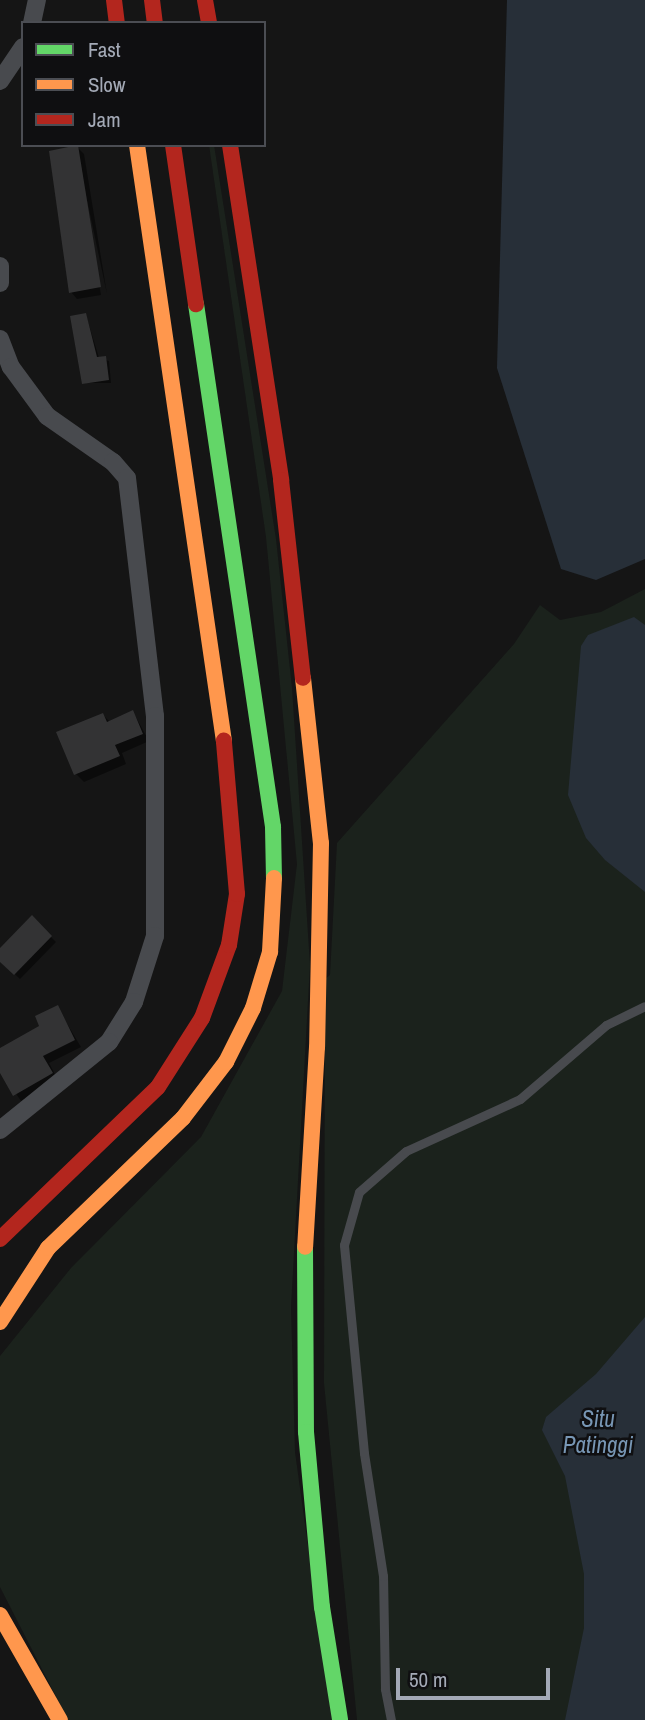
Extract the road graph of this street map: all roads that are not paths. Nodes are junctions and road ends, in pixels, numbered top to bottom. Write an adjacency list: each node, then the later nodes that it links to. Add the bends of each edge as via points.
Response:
1 (37, 0): 5 (street)
2 (114, 0): 6 (main road)
3 (152, 0): 7 (main road)
4 (205, 0): 8 (main road)
5 (32, 21)
6 (117, 21)
7 (155, 21)
8 (209, 21)
9 (21, 50): 10 (street)
10 (0, 81)
11 (137, 147): 19 (main road, via 228,767 237,894 229,945 202,1018 158,1087)
12 (173, 147): 20 (main road, via 273,827 275,897 270,951 253,1008 226,1062 183,1118)
13 (230, 147): 25 (main road, via 281,480 321,843 317,1047 305,1237 306,1432 322,1608)
14 (0, 266): 15 (street)
15 (0, 283)
16 (0, 339): 18 (street, via 11,367 47,416 113,462 127,478 155,716 155,936 134,1002 109,1042)
17 (645, 1006): 26 (lane, via 606,1025 520,1099 405,1151 359,1192 344,1245 364,1453 383,1576)
18 (0, 1130)
19 (0, 1239)
20 (48, 1248): 21 (main road); 22 (main road)
21 (0, 1292)
22 (0, 1322)
23 (0, 1615): 24 (main road)
24 (61, 1720)
25 (340, 1720)
26 (391, 1720)

